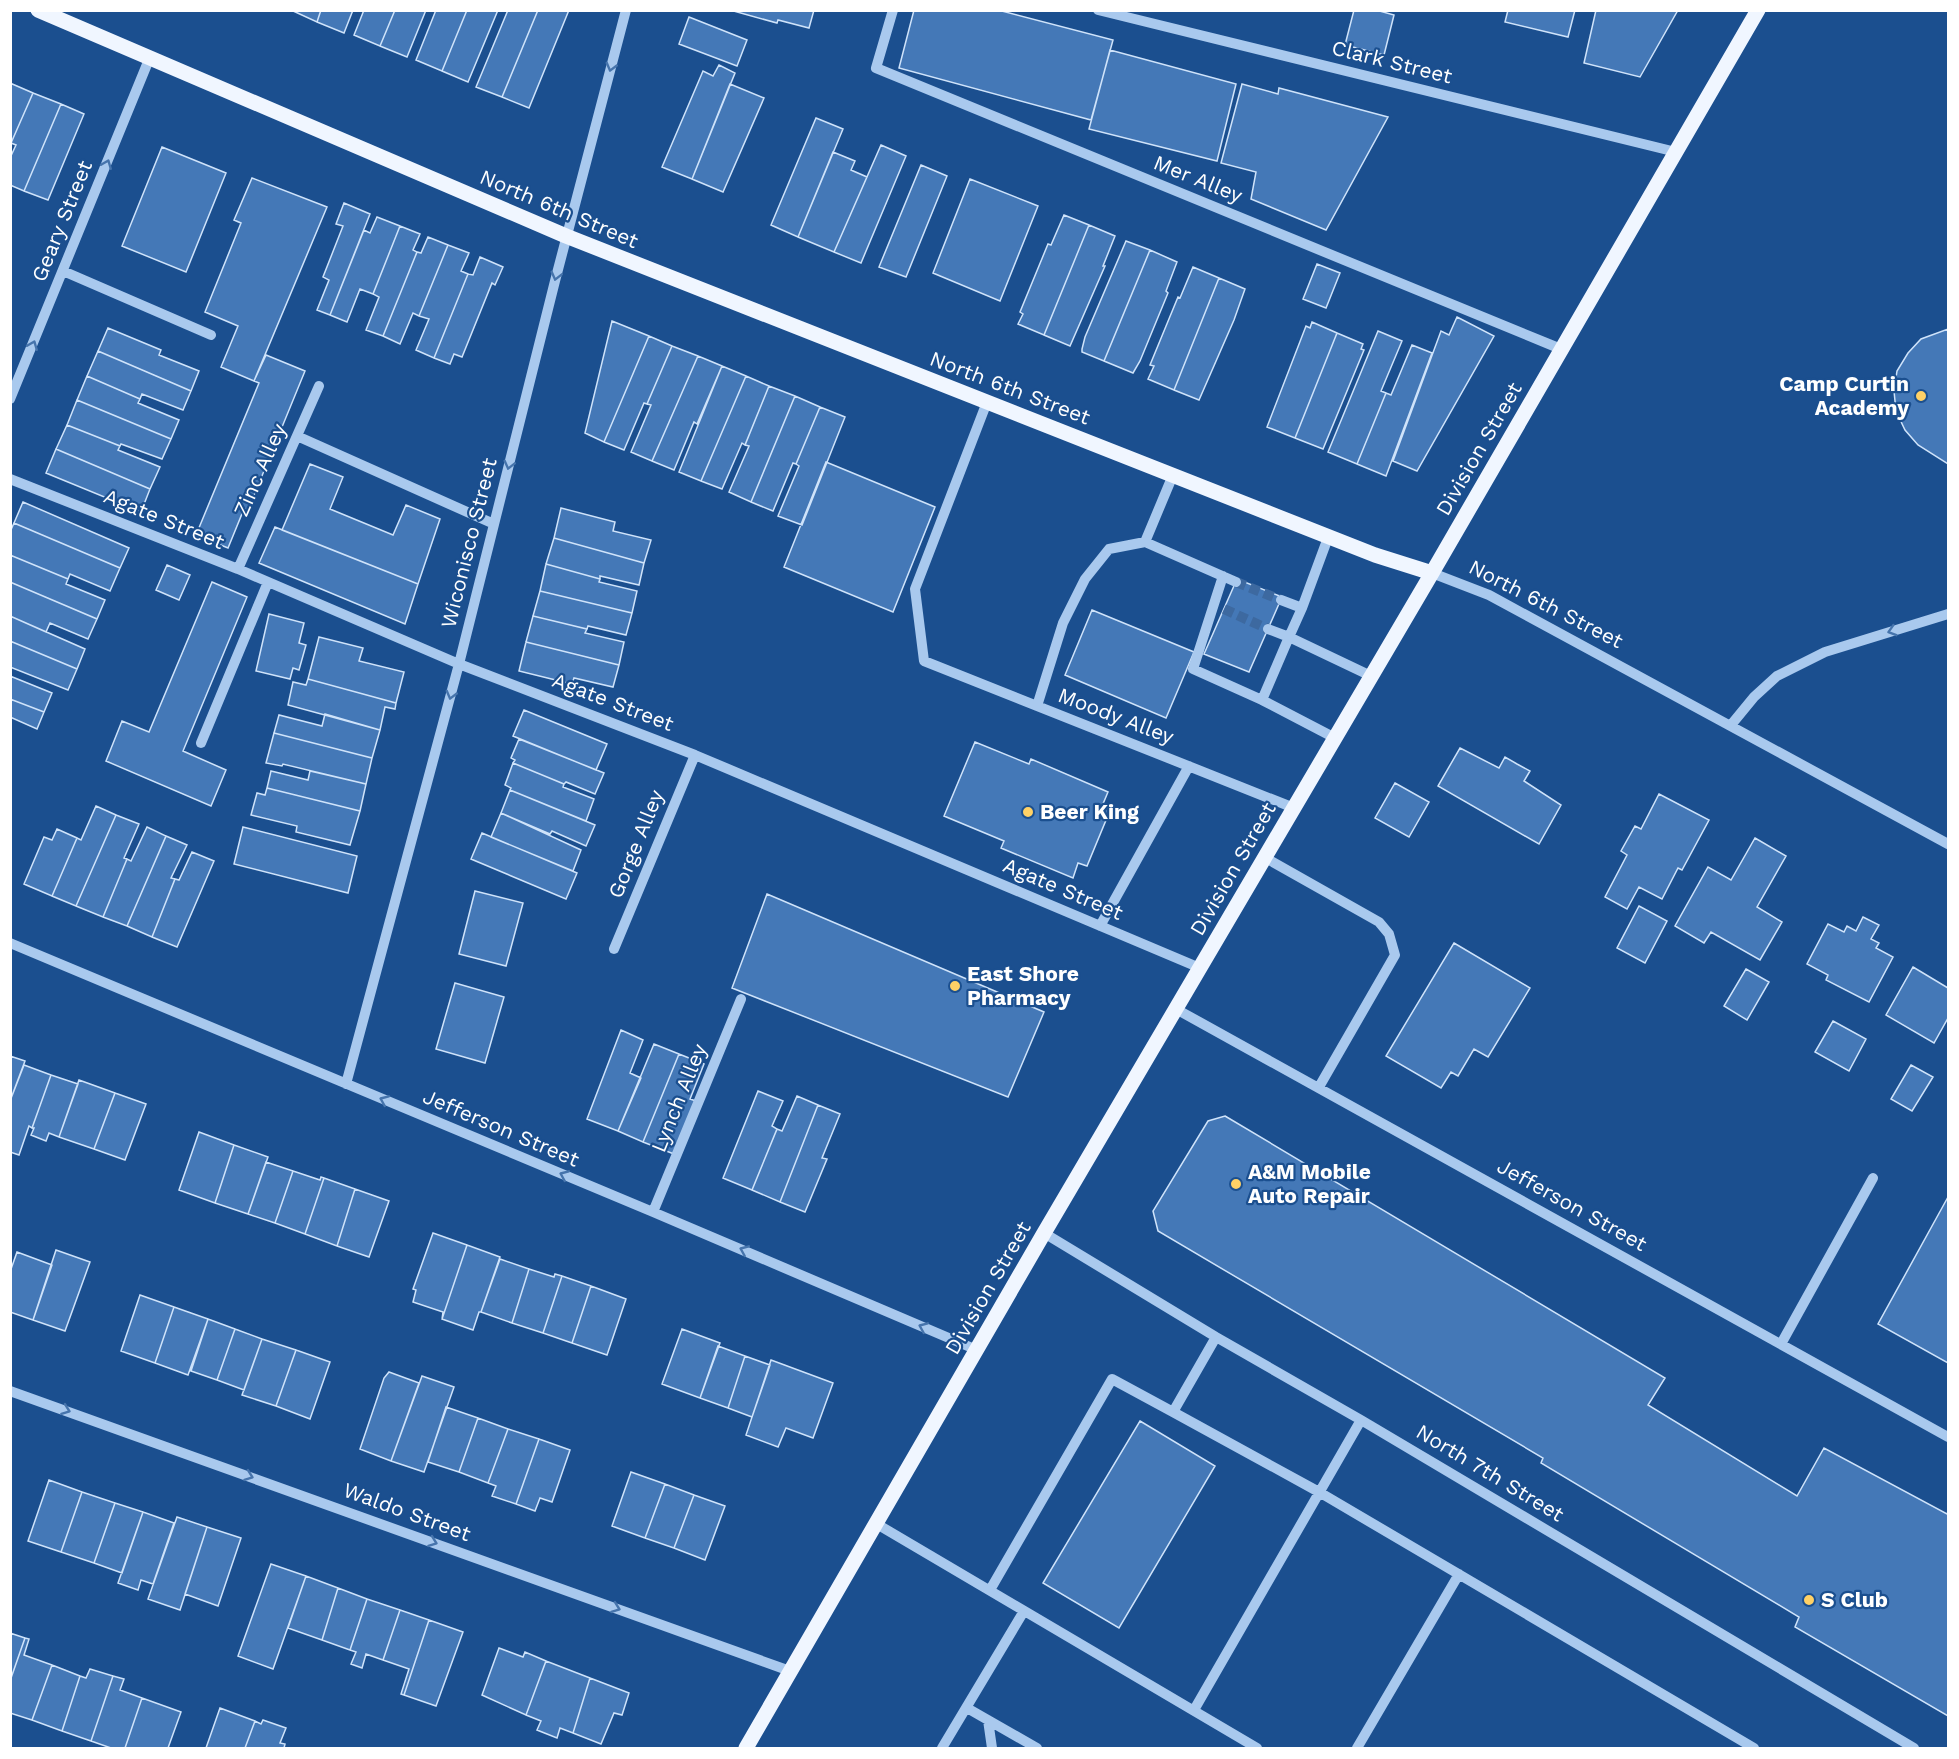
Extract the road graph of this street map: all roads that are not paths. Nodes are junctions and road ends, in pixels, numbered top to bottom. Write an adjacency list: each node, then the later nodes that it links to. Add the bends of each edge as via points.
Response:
1 (38, 10): 6 (main road, North 6th Street)
2 (626, 10): 8 (street, Wiconisco Street, one-way to 8)
3 (893, 10): 11 (street, Mer Alley, via 876,68)
4 (1098, 10): 7 (street, Clark Street)
5 (1758, 10): 7 (main road, Division Street)
6 (150, 57): 8 (main road, North 6th Street); 9 (street, Geary Street, one-way to 6)
7 (1676, 152): 11 (main road, Division Street)
8 (566, 236): 14 (main road, North 6th Street); 18 (street, Wiconisco Street, one-way to 18)
9 (63, 270): 10 (street); 13 (street, Geary Street, one-way to 9)
10 (211, 335)
11 (1561, 349): 22 (main road, Division Street)
12 (319, 386): 15 (street, Zinc Alley)
13 (10, 399)
14 (987, 402): 16 (main road, North 6th Street); 34 (street, Moody Alley, via 915,590 924,661)
15 (297, 436): 18 (street); 21 (street, Zinc Alley)
16 (1173, 475): 19 (main road, North 6th Street); 20 (street)
17 (10, 479): 21 (street, Agate Street)
18 (494, 524): 31 (street, Wiconisco Street)
19 (1329, 535): 22 (main road, North 6th Street); 27 (street)
20 (1145, 542): 23 (street); 34 (street, via 1109,549 1084,579 1063,623)
21 (238, 569): 24 (street, Agate Street)
22 (1432, 573): 32 (main road, Division Street); 35 (street, North 6th Street, via 1489,595)
23 (1223, 576): 25 (street); 33 (street, via 1219,607 1193,669)
24 (268, 582): 31 (street, Agate Street); 37 (street)
25 (1236, 582)
26 (1281, 600): 27 (street)
27 (1302, 608): 30 (street)
28 (1948, 614): 35 (street, one-way to 35, via 1825,652 1777,676)
29 (1268, 628): 30 (street)
30 (1289, 638): 32 (street); 33 (street)
31 (459, 664): 38 (street, Agate Street); 49 (street, Wiconisco Street, one-way to 49)
32 (1371, 675): 36 (main road, Division Street)
33 (1262, 700): 36 (street)
34 (1037, 706): 39 (street, Moody Alley)
35 (1731, 725): 41 (street, North 6th Street)
36 (1335, 738): 40 (main road, Division Street)
37 (201, 743)
38 (695, 755): 43 (street, Agate Street); 45 (street, Gorge Alley)
39 (1189, 766): 40 (street, Moody Alley); 43 (street)
40 (1294, 807): 42 (main road, Division Street)
41 (1948, 844)
42 (1264, 857): 46 (main road, Division Street); 50 (street, via 1379,922 1389,934 1395,955)
43 (1100, 926): 46 (street, Agate Street)
44 (10, 943): 49 (street, Jefferson Street)
45 (614, 949)
46 (1200, 968): 48 (main road, Division Street)
47 (741, 999): 52 (street, Lynch Alley)
48 (1176, 1009): 50 (street, Jefferson Street); 53 (main road, Division Street)
49 (346, 1084): 52 (street, Jefferson Street, one-way to 49)
50 (1319, 1087): 55 (street, Jefferson Street)
51 (1873, 1178): 55 (street)
52 (653, 1212): 56 (street, Jefferson Street, one-way to 52)
53 (1044, 1233): 54 (street, North 7th Street); 56 (main road, Division Street)
54 (1216, 1337): 58 (street); 59 (street, North 7th Street)
55 (1781, 1344): 60 (street, Jefferson Street)
56 (977, 1350): 62 (main road, Division Street)
57 (10, 1391): 66 (street, Waldo Street, one-way to 66)
58 (1173, 1412): 61 (street); 64 (street, via 1112,1379)
59 (1361, 1420): 61 (street); 77 (street, North 7th Street)
60 (1948, 1437)
61 (1319, 1492): 63 (street); 68 (street)
62 (875, 1523): 64 (street); 66 (main road, Division Street)
63 (1459, 1574): 75 (street); 76 (street)
64 (990, 1590): 65 (street)
65 (1024, 1611): 67 (street); 68 (street)
66 (790, 1671): 70 (main road, Division Street)
67 (967, 1708): 69 (street); 71 (street)
68 (1194, 1710): 74 (street)
69 (988, 1720): 72 (street); 73 (street)
70 (746, 1749)
71 (942, 1749)
72 (992, 1749)
73 (1037, 1749)
74 (1257, 1749)
75 (1357, 1749)
76 (1754, 1749)
77 (1914, 1749)

